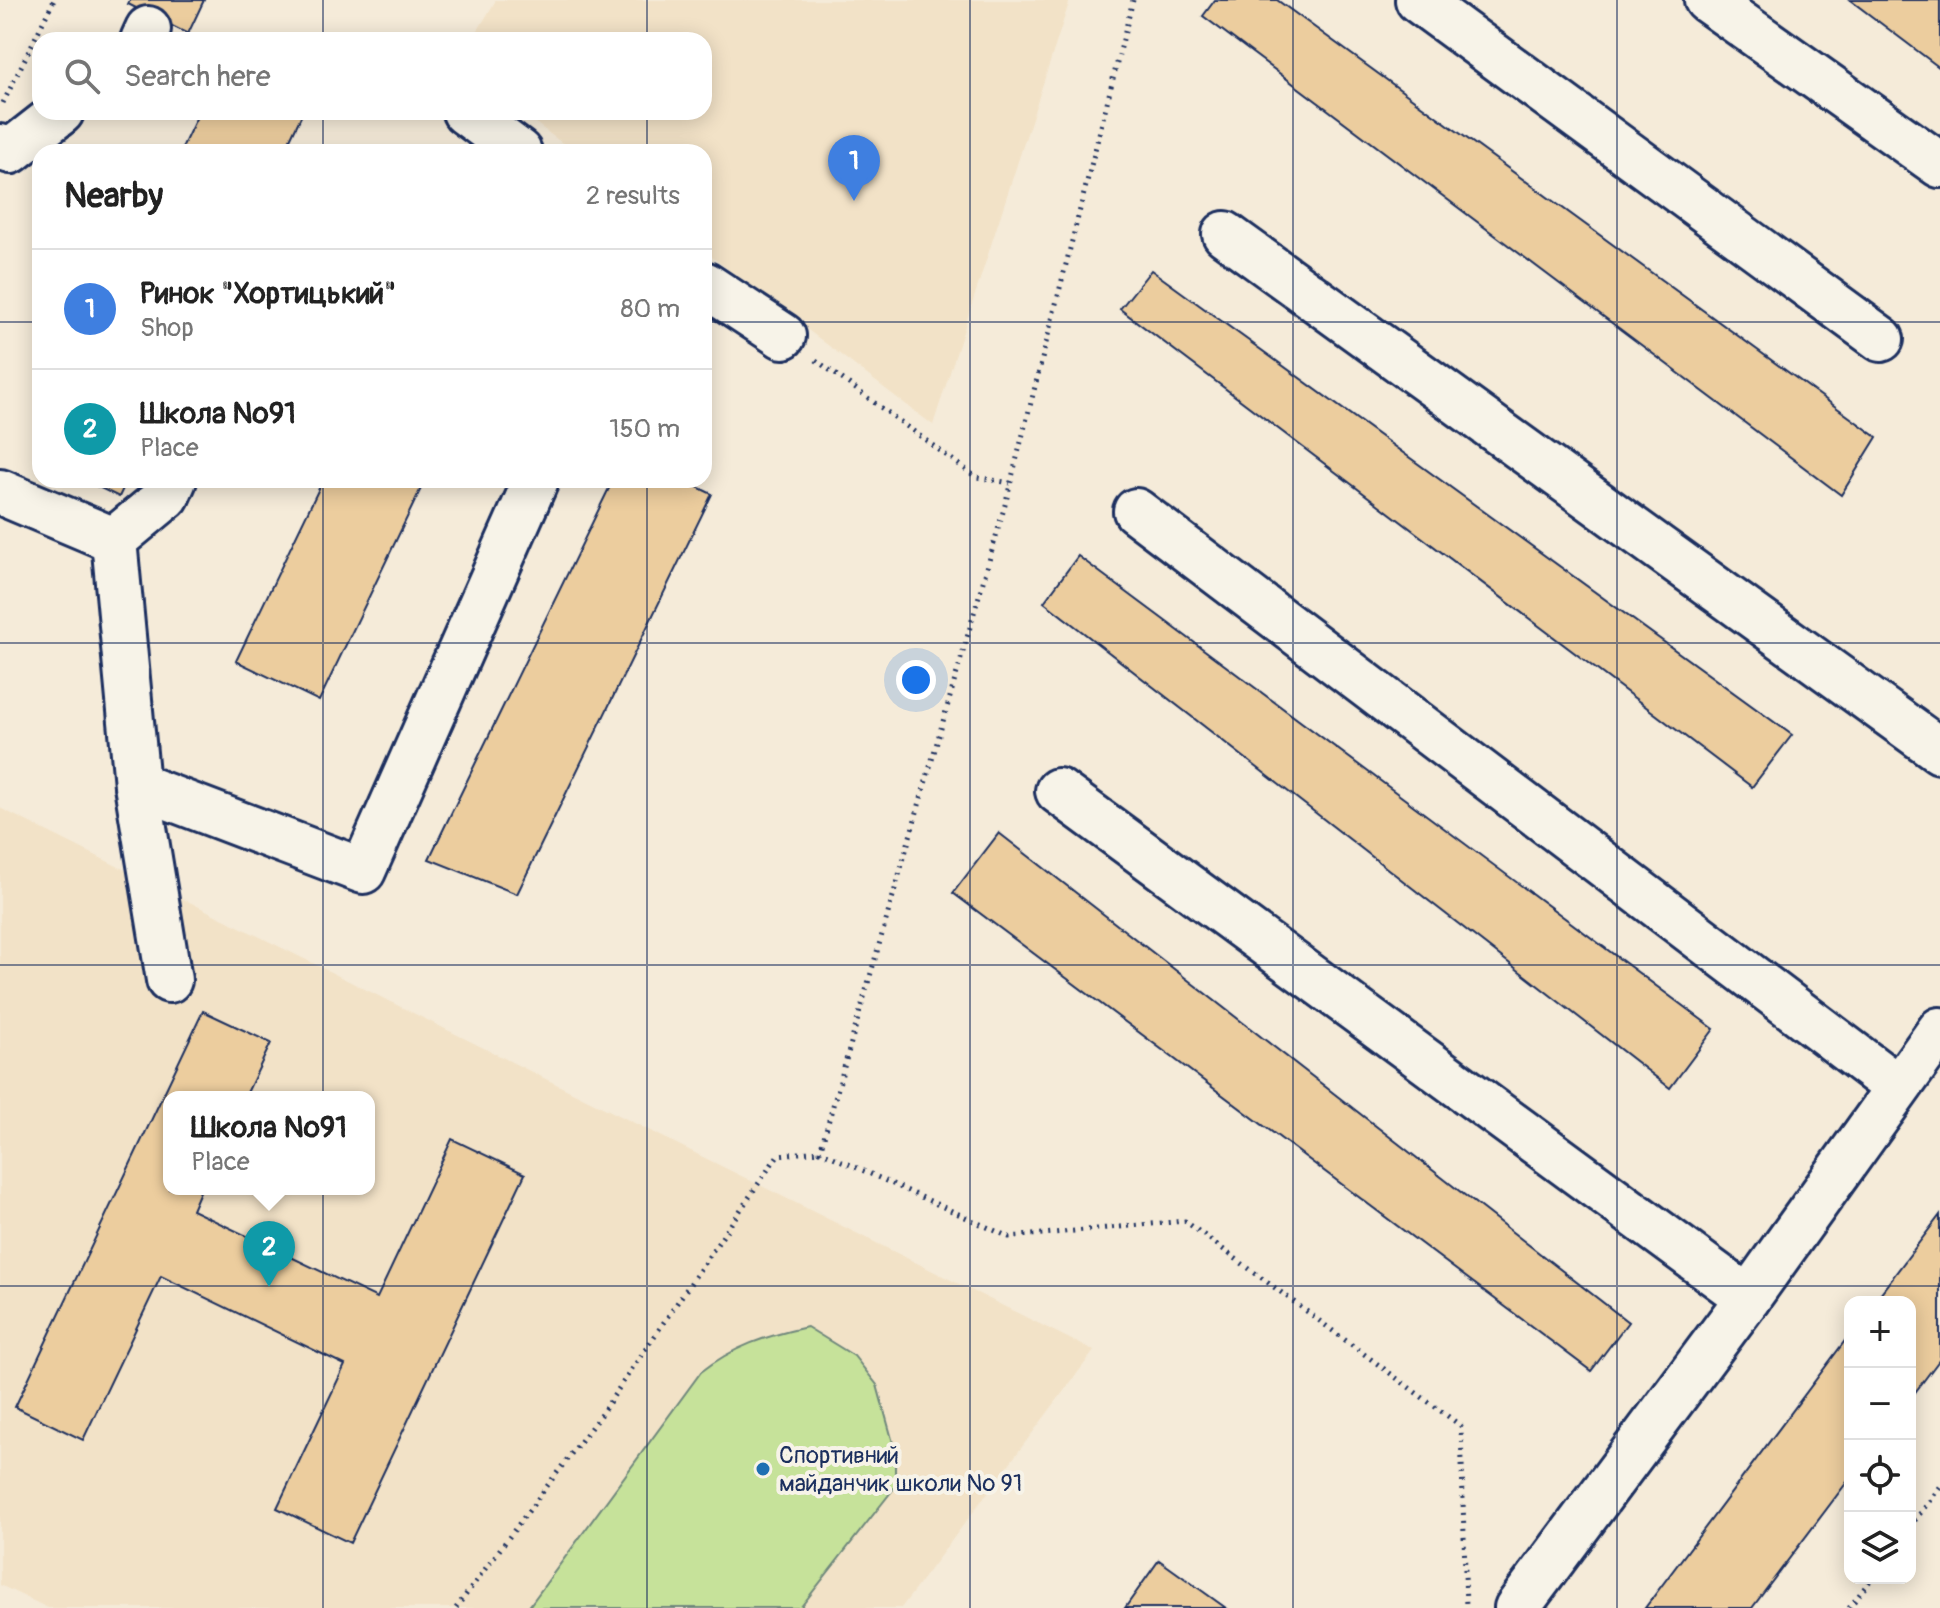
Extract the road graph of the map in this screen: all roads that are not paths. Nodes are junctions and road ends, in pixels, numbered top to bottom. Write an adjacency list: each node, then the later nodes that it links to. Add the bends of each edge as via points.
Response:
1 (1418, 0): 11 (lane)
2 (1707, 0): 7 (lane)
3 (51, 120): 6 (lane, via 11,151)
4 (476, 120): 5 (lane)
5 (508, 144)
6 (0, 147)
7 (1940, 165)
8 (1225, 234): 17 (lane)
9 (712, 289): 10 (lane)
10 (783, 336)
11 (1881, 339)
12 (170, 488): 16 (lane)
13 (532, 488): 18 (lane, via 363,871)
14 (0, 492): 16 (lane)
15 (1136, 511): 22 (lane)
16 (114, 540): 18 (lane)
17 (1940, 751)
18 (137, 785): 20 (lane)
19 (1058, 791): 23 (lane)
20 (169, 980)
21 (1940, 1030): 22 (lane)
22 (1897, 1087): 23 (lane)
23 (1748, 1298): 24 (lane)
24 (1517, 1608)

